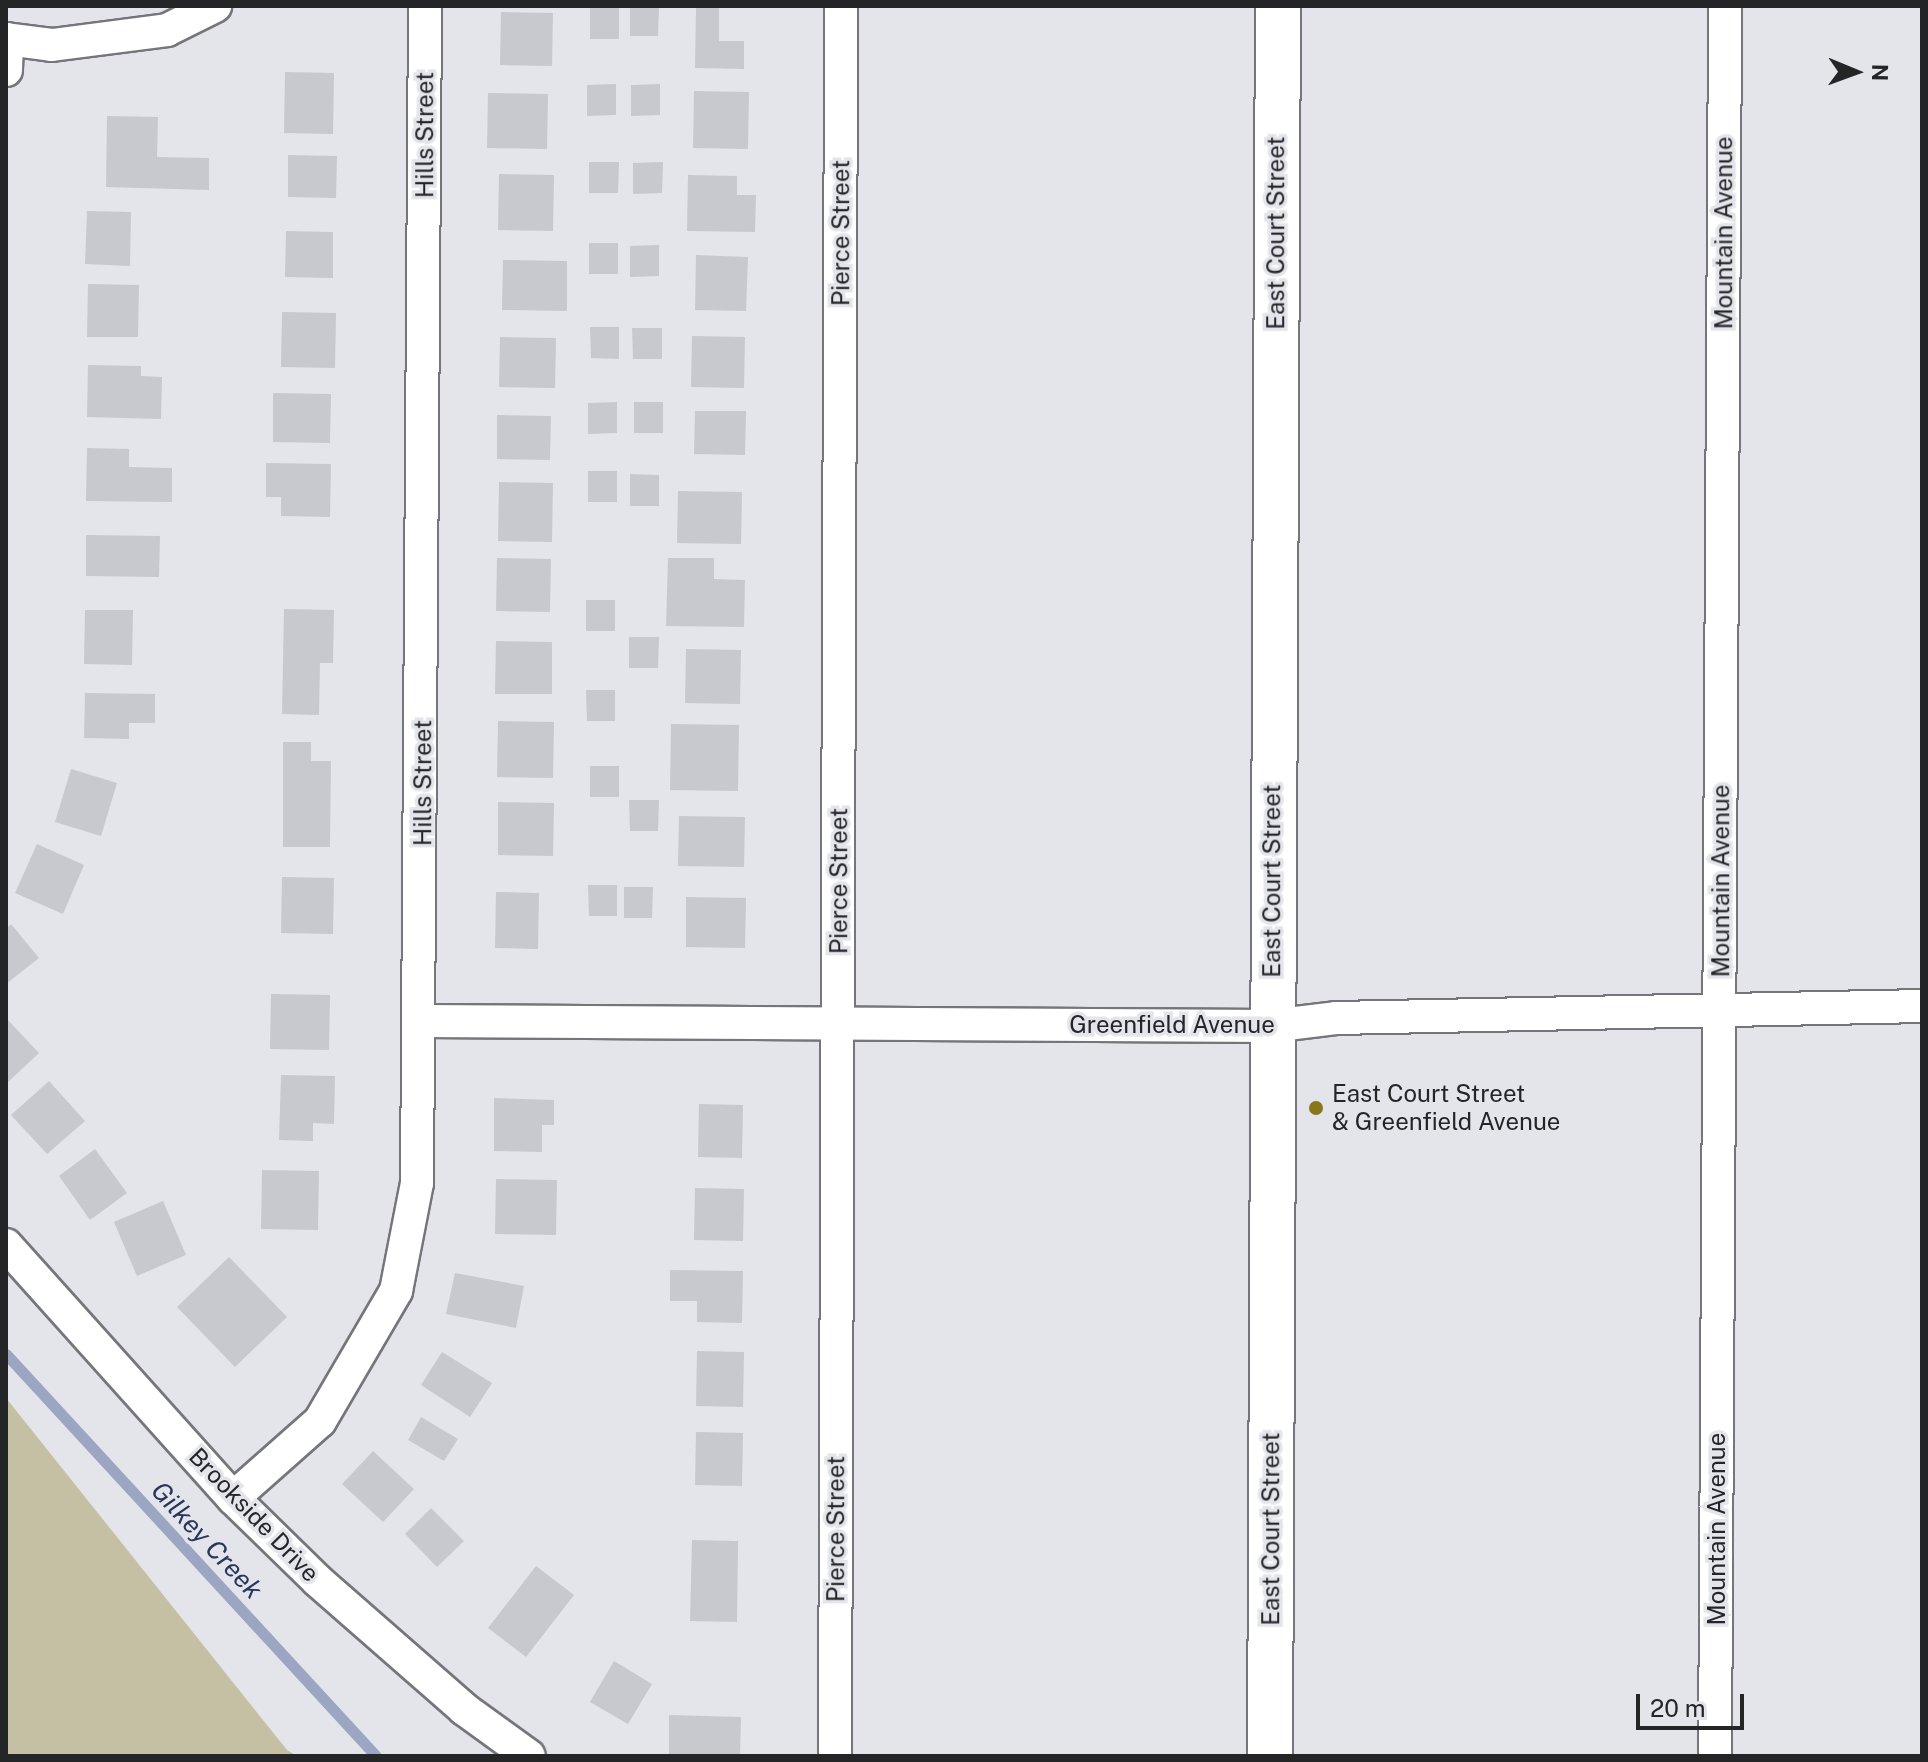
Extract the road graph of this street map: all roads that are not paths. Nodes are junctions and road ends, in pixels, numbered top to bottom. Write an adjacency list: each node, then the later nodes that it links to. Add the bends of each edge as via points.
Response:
1 (215, 6): 6 (street, via 167,30 52,45)
2 (425, 6): 10 (street, Hills Street)
3 (841, 6): 11 (street, Pierce Street)
4 (1278, 6): 12 (main road, East Court Street)
5 (1725, 6): 9 (street, Mountain Avenue)
6 (6, 39): 7 (street)
7 (6, 70)
8 (1922, 1006): 9 (street, Greenfield Avenue)
9 (1721, 1009): 12 (street, Greenfield Avenue, via 1336,1018); 18 (street, Mountain Avenue)
10 (422, 1021): 11 (street, Greenfield Avenue); 14 (street, Hills Street, via 417,1183 396,1291 320,1421)
11 (839, 1025): 12 (street, Greenfield Avenue); 16 (street, Pierce Street)
12 (1271, 1026): 17 (main road, East Court Street)
13 (6, 1245): 14 (street, Brookside Drive)
14 (233, 1498): 15 (street, Brookside Drive, via 464,1709)
15 (529, 1756)
16 (835, 1756)
17 (1270, 1756)
18 (1715, 1756)

